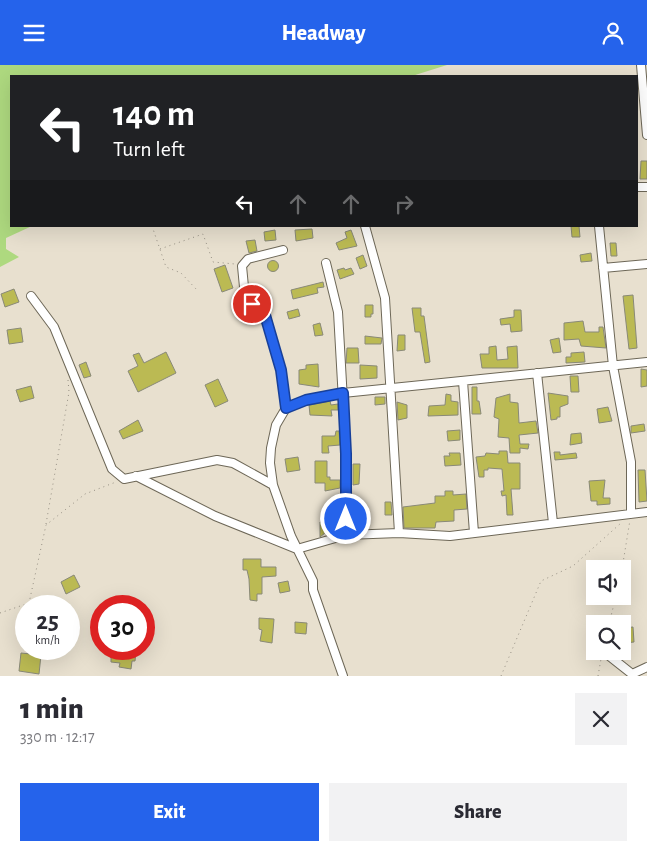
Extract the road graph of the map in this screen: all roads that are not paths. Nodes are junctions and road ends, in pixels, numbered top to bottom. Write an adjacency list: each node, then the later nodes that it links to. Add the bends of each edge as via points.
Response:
1 (641, 65): 2 (street)
2 (647, 135)
3 (365, 227): 14 (street, via 385,298)
4 (599, 227): 8 (street)
5 (283, 249): 16 (street, via 248,259 242,266 244,287 252,304 265,315 281,370)
6 (326, 263): 15 (street, via 338,312)
7 (647, 264): 8 (street)
8 (603, 267): 11 (street)
9 (31, 296): 17 (street, via 54,327 112,469 124,479)
10 (647, 362): 11 (street)
11 (613, 366): 12 (street); 20 (street, via 631,462)
12 (537, 373): 13 (street); 21 (street)
13 (463, 381): 14 (street); 23 (street)
14 (389, 389): 15 (street); 22 (street)
15 (343, 393): 16 (street, via 306,400); 24 (street)
16 (286, 408): 18 (street, via 276,425 271,448)
17 (136, 476): 18 (street, via 217,460 233,463); 25 (street, via 215,516)
18 (273, 485): 25 (street)
19 (647, 512): 20 (street)
20 (631, 514): 21 (street)
21 (553, 523): 23 (street)
22 (399, 533): 23 (street, via 450,536); 24 (street)
23 (474, 533)
24 (346, 535): 25 (street)
25 (297, 549): 28 (street, via 313,581 313,590)
26 (614, 660): 27 (street, via 632,674)
27 (647, 667)
28 (343, 676)

